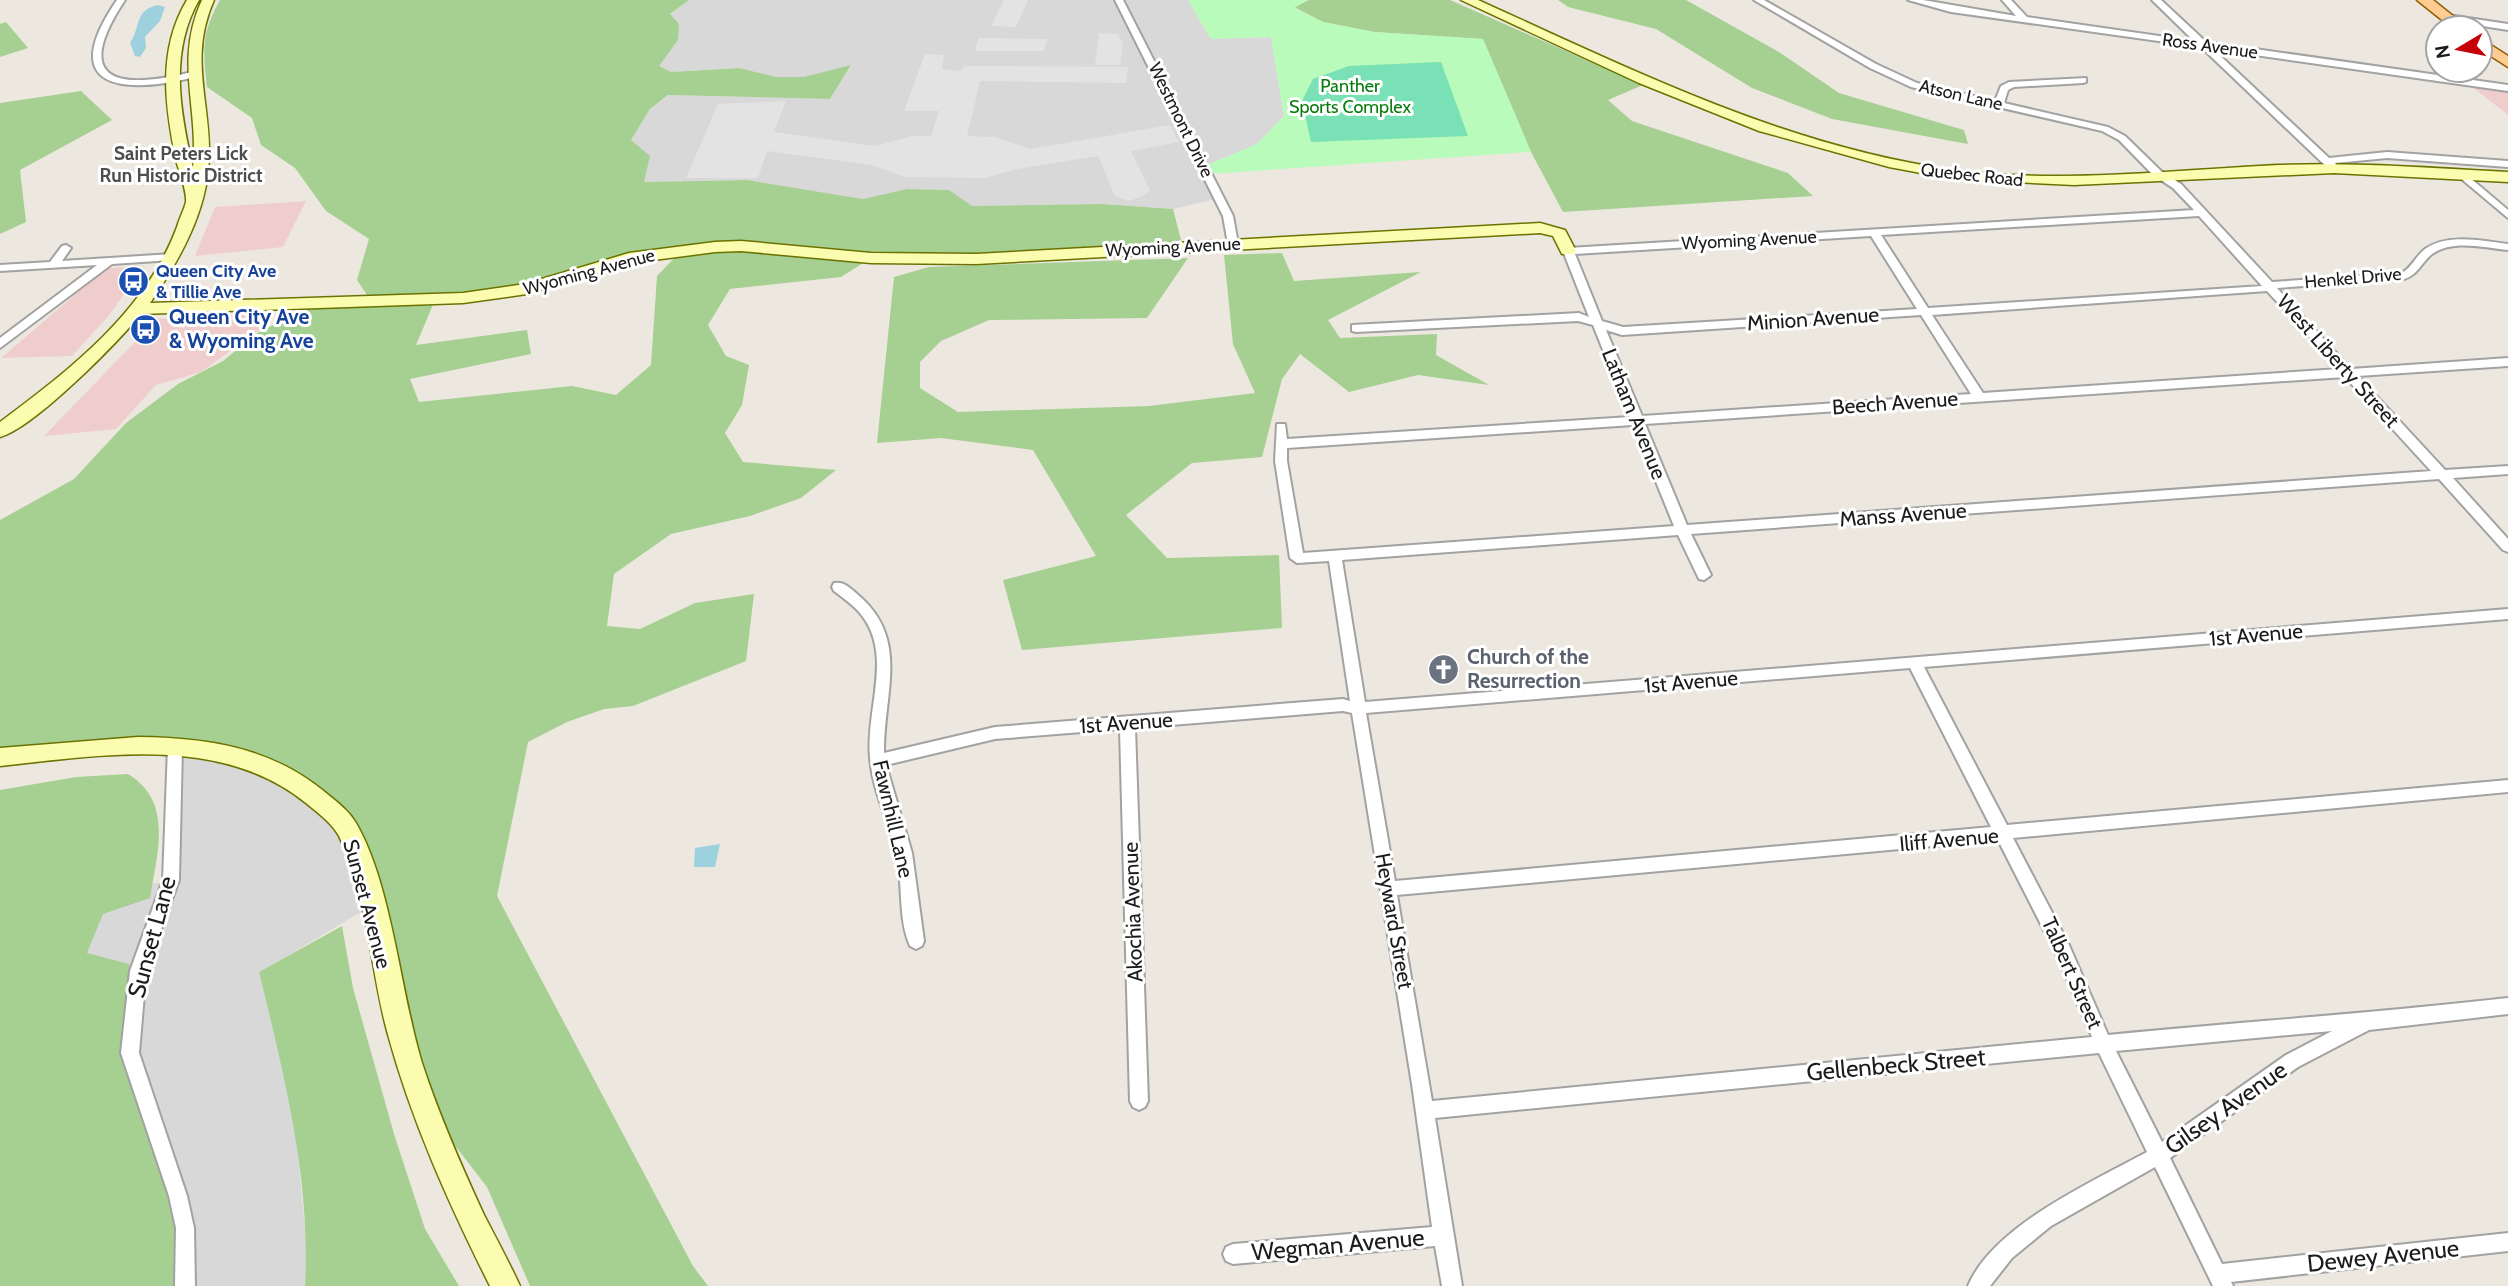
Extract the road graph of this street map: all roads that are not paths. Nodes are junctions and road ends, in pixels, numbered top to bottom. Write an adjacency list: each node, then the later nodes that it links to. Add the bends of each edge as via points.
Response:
1 (121, 0): 15 (street, via 99,39 102,70 109,78 132,85)
2 (193, 0): 15 (street, via 177,33)
3 (208, 0): 14 (street, via 193,38)
4 (1119, 0): 28 (street, Westmont Drive, via 1228,216)
5 (1467, 0): 23 (street, Quebec Road, via 1734,118 1841,153 1989,178 2077,183)
6 (1758, 0): 18 (street, Atson Lane, via 1896,78)
7 (1912, 0): 12 (street, Ross Avenue)
8 (2006, 0): 12 (street)
9 (2156, 0): 13 (street)
10 (2424, 0): 11 (main road)
11 (2443, 14)
12 (2025, 20): 13 (street, Ross Avenue)
13 (2202, 45): 17 (street, Ross Avenue); 20 (street)
14 (192, 75): 15 (street); 24 (street, via 202,158)
15 (174, 79): 24 (street, via 186,175)
16 (2083, 80): 18 (street, via 2012,84 2004,88)
17 (2508, 88)
18 (1999, 104): 23 (street, Atson Lane, via 2105,129 2122,138)
19 (2508, 164): 20 (street, Quebec Road, via 2388,155)
20 (2331, 165): 21 (street, Quebec Road); 23 (street, Quebec Road)
21 (2462, 174): 22 (street, Quebec Road); 26 (street)
22 (2508, 177)
23 (2165, 178): 25 (street, West Liberty Street)
24 (194, 200): 32 (street)
25 (2202, 213): 27 (street, Wyoming Avenue); 36 (street, West Liberty Street)
26 (2508, 215)
27 (1874, 233): 31 (street, Wyoming Avenue); 38 (street)
28 (1233, 244): 31 (street, Wyoming Avenue, via 1541,228 1559,233); 37 (street, Wyoming Avenue, via 976,259 871,258 715,247 629,258 527,289 475,297)
29 (2508, 247): 36 (street, Henkel Drive, via 2449,244 2427,253 2419,267 2404,276)
30 (66, 248): 34 (street)
31 (1568, 251): 39 (street, Latham Avenue)
32 (172, 257): 33 (street); 37 (street)
33 (109, 261): 34 (street); 41 (street)
34 (54, 264): 35 (street)
35 (0, 268)
36 (2272, 288): 38 (street, Minion Avenue); 43 (street, West Liberty Street)
37 (139, 309): 47 (street, via 80,368)
38 (1924, 312): 39 (street, Minion Avenue, via 1622,331); 44 (street)
39 (1597, 321): 40 (street, Minion Avenue, via 1579,317); 45 (street, Latham Avenue)
40 (1356, 328)
41 (0, 344)
42 (2508, 362): 43 (street, Beech Avenue)
43 (2349, 372): 44 (street, Beech Avenue); 50 (street, West Liberty Street)
44 (1979, 397): 45 (street, Beech Avenue)
45 (1637, 421): 48 (street, Beech Avenue); 51 (street, Latham Avenue)
46 (1281, 428): 48 (street)
47 (0, 431)
48 (1282, 444): 53 (street, Manss Avenue, via 1297,558)
49 (2508, 470): 50 (street, Manss Avenue)
50 (2442, 475): 51 (street, Manss Avenue); 52 (street, West Liberty Street)
51 (1683, 531): 53 (street, Manss Avenue); 54 (street, Latham Avenue)
52 (2508, 547)
53 (1335, 556): 58 (street, Heyward Street)
54 (1704, 575)
55 (839, 587): 62 (street, Fawnhill Lane, via 874,621 885,651)
56 (2508, 614): 57 (street, 1st Avenue)
57 (1915, 664): 58 (street, 1st Avenue); 64 (street, Talbert Street)
58 (1357, 708): 59 (street, 1st Avenue, via 1343,705); 65 (street, Heyward Street)
59 (1127, 723): 62 (street, 1st Avenue, via 995,733); 70 (street, Akochia Avenue)
60 (174, 747): 61 (street, Sunset Avenue, via 86,748); 77 (street, Sunset Lane, via 171,880 138,971 130,1053 178,1196 185,1228); 78 (street, Sunset Avenue, via 271,767 301,786 348,830 372,906 401,1034 426,1108 457,1192)
61 (0, 757)
62 (878, 761): 66 (street, Fawnhill Lane, via 907,867 909,916)
63 (2508, 786): 64 (street, Iliff Avenue)
64 (2005, 835): 65 (street, Iliff Avenue); 69 (street, Talbert Street)
65 (1389, 889): 71 (street, Heyward Street)
66 (916, 941)
67 (2508, 1006): 68 (street, Gilsey Avenue)
68 (2367, 1021): 69 (street, Gellenbeck Street); 72 (street, Gilsey Avenue, via 2292,1061)
69 (2104, 1045): 71 (street, Gellenbeck Street); 72 (street, Talbert Street)
70 (1139, 1101)
71 (1426, 1110): 73 (street, Heyward Street)
72 (2159, 1155): 76 (street, Talbert Street); 80 (street, Gilsey Avenue, via 2044,1219 2005,1251)
73 (1442, 1236): 75 (street, Wegman Avenue); 79 (street, Heyward Street)
74 (2508, 1242): 76 (street, Dewey Avenue)
75 (1233, 1254)
76 (2220, 1280)
77 (185, 1286)
78 (505, 1286)
79 (1452, 1286)
80 (1978, 1286)

